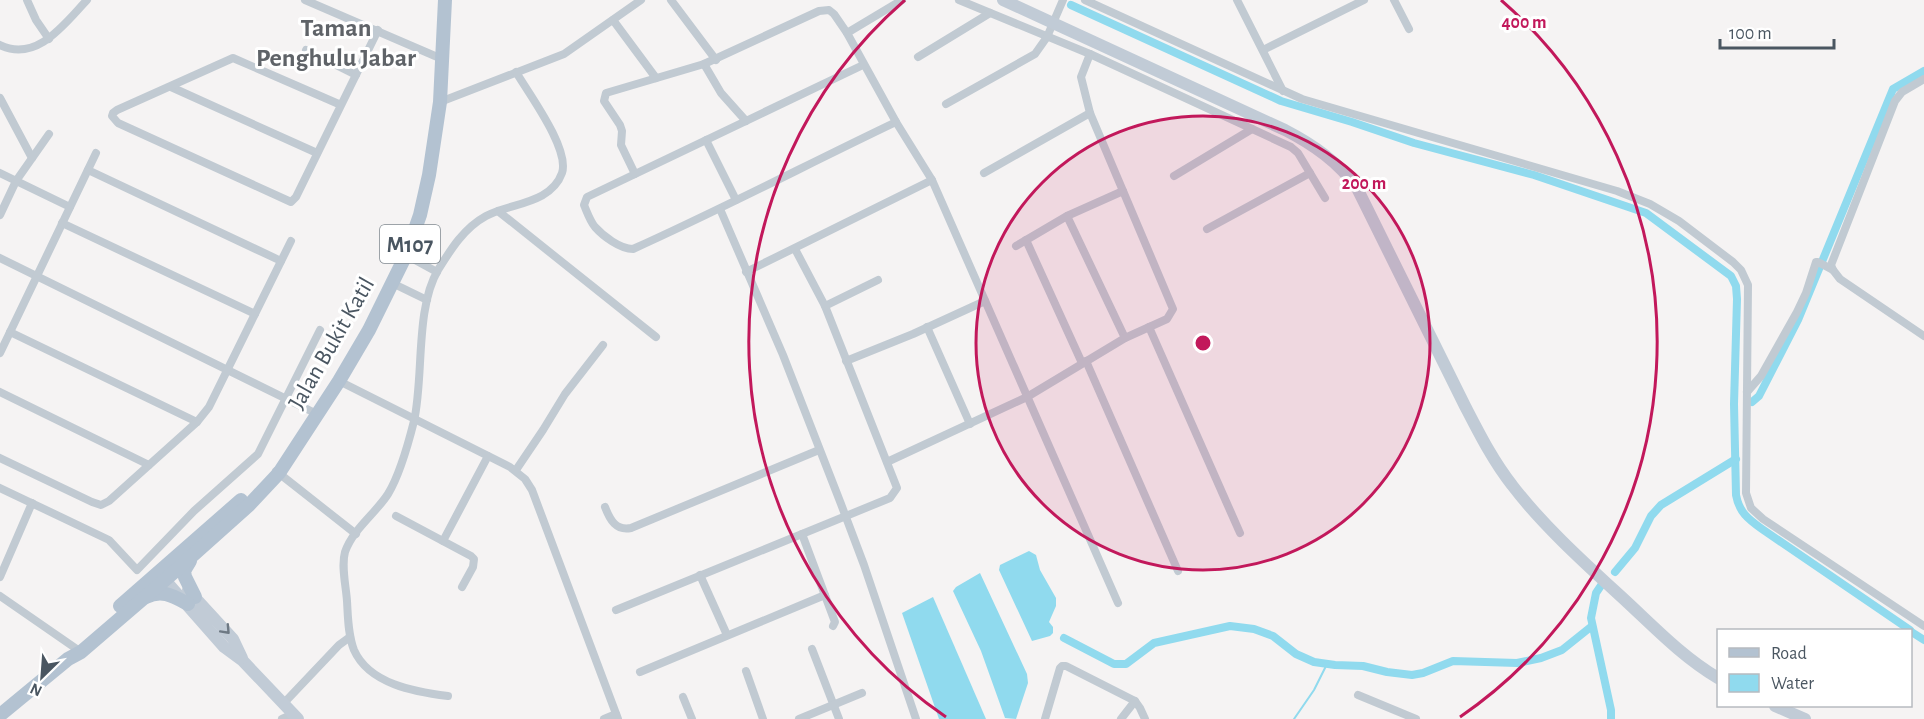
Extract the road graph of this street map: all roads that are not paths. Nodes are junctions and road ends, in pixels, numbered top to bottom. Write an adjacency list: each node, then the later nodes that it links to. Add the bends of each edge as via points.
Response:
1 (27, 0): 22 (street)
2 (87, 0): 22 (street)
3 (305, 0): 19 (street)
4 (445, 0): 28 (main road, Jalan Bukit Katil / M107)
5 (641, 0): 16 (street)
6 (671, 0): 29 (street)
7 (902, 0): 20 (street)
8 (959, 0): 15 (street)
9 (1003, 0): 17 (main road)
10 (1063, 0): 17 (street)
11 (1084, 0): 37 (street)
12 (1237, 0): 25 (street)
13 (1364, 0): 25 (street)
14 (1394, 0): 18 (street)
15 (990, 13): 21 (street); 27 (street)
16 (613, 20): 32 (street, via 564,54); 34 (street)
17 (1053, 23): 21 (street); 145 (main road, via 1285,130 1320,150 1347,174 1365,202 1478,431 1511,484 1663,636)
18 (1409, 28)
19 (378, 30): 28 (street); 33 (street)
20 (847, 33): 29 (street, via 829,10 819,11); 31 (street)
21 (1047, 37): 26 (street); 40 (street, via 1035,54)
22 (49, 39): 23 (street, via 21,50)
23 (0, 45)
24 (306, 50): 33 (street)
25 (1263, 50): 37 (street)
26 (1090, 54): 42 (street, via 1081,77); 45 (street)
27 (918, 57)
28 (442, 59): 39 (main road, Jalan Bukit Katil / M107)
29 (716, 60): 30 (street)
30 (704, 64): 34 (street); 43 (street, via 721,93)
31 (863, 64): 43 (street); 44 (street)
32 (516, 72): 39 (street); 64 (street, via 560,146 564,164 558,180 543,195)
33 (356, 75): 41 (street)
34 (656, 78): 55 (street, via 610,90 604,96 606,106 620,125 621,145)
35 (1924, 79): 76 (street, via 1895,101)
36 (171, 87): 41 (street, via 233,58); 49 (street); 49 (street, via 113,112 112,117 291,202)
37 (1283, 91): 100 (street, via 1617,191 1679,221 1733,262 1746,278)
38 (0, 98): 50 (street)
39 (440, 102): 73 (main road, Jalan Bukit Katil / M107, via 420,215)
40 (946, 104)
41 (341, 105): 49 (street)
42 (1090, 113): 53 (street); 59 (street)
43 (746, 121): 47 (street)
44 (896, 122): 57 (street); 61 (street)
45 (1252, 129): 54 (street, via 1294,149); 56 (street)
46 (49, 134): 50 (street)
47 (706, 140): 55 (street); 61 (street)
48 (96, 153): 51 (street)
49 (317, 153)
50 (32, 158): 58 (street)
51 (88, 170): 62 (street); 75 (street)
52 (0, 173): 58 (street)
53 (984, 173)
54 (1310, 173): 60 (street); 68 (street)
55 (635, 174): 63 (street, via 584,201 596,228 625,248 633,249)
56 (1174, 176)
57 (932, 180): 72 (street); 83 (street)
58 (16, 181): 62 (street); 65 (street)
59 (1123, 190): 66 (street); 87 (street, via 1173,309 1167,319)
60 (1325, 198)
61 (736, 200): 63 (street)
62 (70, 207): 67 (street)
63 (720, 209): 78 (street)
64 (498, 211): 77 (street, via 464,232); 91 (street)
65 (0, 215)
66 (1067, 216): 69 (street); 92 (street)
67 (62, 223): 79 (street); 85 (street)
68 (1207, 229)
69 (1026, 240): 71 (street); 96 (street)
70 (291, 241): 75 (street)
71 (1016, 246)
72 (795, 249): 78 (street); 84 (street)
73 (405, 255): 77 (street); 81 (main road, Jalan Bukit Katil / M107)
74 (0, 258): 79 (street)
75 (281, 261): 85 (street)
76 (1831, 269): 90 (street); 100 (street, via 1818,262 1814,264 1802,302 1761,376)
77 (436, 272): 82 (street)
78 (746, 272): 107 (street)
79 (37, 277): 89 (street); 97 (street)
80 (878, 280): 84 (street)
81 (392, 283): 82 (street); 98 (main road, Jalan Bukit Katil / M107)
82 (427, 300): 104 (street)
83 (985, 301): 86 (street); 101 (street)
84 (825, 306): 95 (street)
85 (255, 314): 97 (street)
86 (927, 327): 95 (street); 106 (street)
87 (1149, 327): 92 (street); 119 (street)
88 (320, 330): 102 (street)
89 (10, 333): 94 (street); 105 (street)
90 (1924, 336)
91 (656, 337)
92 (1125, 338): 96 (street)
93 (603, 345): 112 (street, via 565,394)
94 (0, 353)
95 (846, 361): 110 (street)
96 (1084, 362): 101 (street); 125 (street)
97 (228, 369): 102 (street); 105 (street)
98 (339, 381): 103 (main road, Jalan Bukit Katil / M107); 104 (street)
99 (0, 392): 111 (street)
100 (1747, 392): 138 (street, via 1746,493 1751,508)
101 (1027, 397): 106 (street); 135 (street)
102 (286, 398): 103 (street); 115 (street, via 258,454 194,511 137,570 109,540)
103 (317, 414): 113 (main road, Jalan Bukit Katil / M107)
104 (414, 420): 108 (street); 120 (street, via 395,482)
105 (197, 422): 111 (street)
106 (970, 424): 110 (street)
107 (819, 450): 116 (street, via 631,528 613,523); 118 (street)
108 (488, 456): 112 (street); 122 (street)
109 (0, 458): 111 (street, via 101,504)
110 (887, 462): 118 (street, via 896,493)
111 (149, 465)
112 (516, 470): 156 (street, via 531,490)
113 (276, 472): 120 (street); 123 (main road, Jalan Bukit Katil / M107, via 249,506); 124 (main road, Jalan Bukit Katil / M107)
114 (0, 488): 115 (street)
115 (32, 503): 128 (street)
116 (605, 507)
117 (396, 516): 122 (street)
118 (845, 517): 121 (street); 162 (street)
119 (1240, 533)
120 (356, 534): 140 (street, via 343,560)
121 (802, 534): 126 (street); 131 (street)
122 (443, 541): 130 (street, via 474,559)
123 (204, 546): 127 (main road, Jalan Bukit Katil / M107); 134 (main road, via 184,571)
124 (177, 556): 127 (main road); 129 (main road, Jalan Bukit Katil / M107)
125 (1178, 571)
126 (700, 575): 136 (street); 139 (street)
127 (168, 576): 129 (main road); 133 (main road, Jalan Bukit Katil / M107); 134 (main road)
128 (0, 577)
129 (146, 583): 142 (main road, Jalan Bukit Katil / M107)
130 (462, 587)
131 (825, 595): 137 (street); 139 (street)
132 (0, 596): 142 (street)
133 (144, 598): 134 (main road, via 169,594); 142 (main road, Jalan Bukit Katil / M107)
134 (191, 601): 151 (main road, via 225,647)
135 (1118, 603)
136 (616, 610)
137 (833, 626)
138 (1924, 626)
139 (727, 635): 144 (street)
140 (350, 637): 148 (street, via 360,662 381,677 406,689); 151 (street)
141 (812, 649): 152 (street)
142 (79, 650): 154 (main road, Jalan Bukit Katil / M107)
143 (746, 671): 159 (street)
144 (640, 672)
145 (1717, 677)
146 (862, 693): 152 (street)
147 (1358, 695): 166 (street)
148 (448, 696)
149 (683, 697): 158 (street)
150 (1135, 701): 163 (street, via 1062,666); 164 (street); 165 (street)
151 (284, 704): 155 (main road)
152 (833, 705): 160 (street); 161 (street)
153 (1779, 707): 167 (main road)
154 (0, 715)
155 (291, 717)
156 (617, 717): 157 (street)
157 (604, 719)
158 (692, 719)
159 (764, 719)
160 (799, 719)
161 (839, 719)
162 (916, 719)
163 (1045, 719)
164 (1121, 719)
165 (1145, 719)
166 (1416, 719)
167 (1804, 719)

